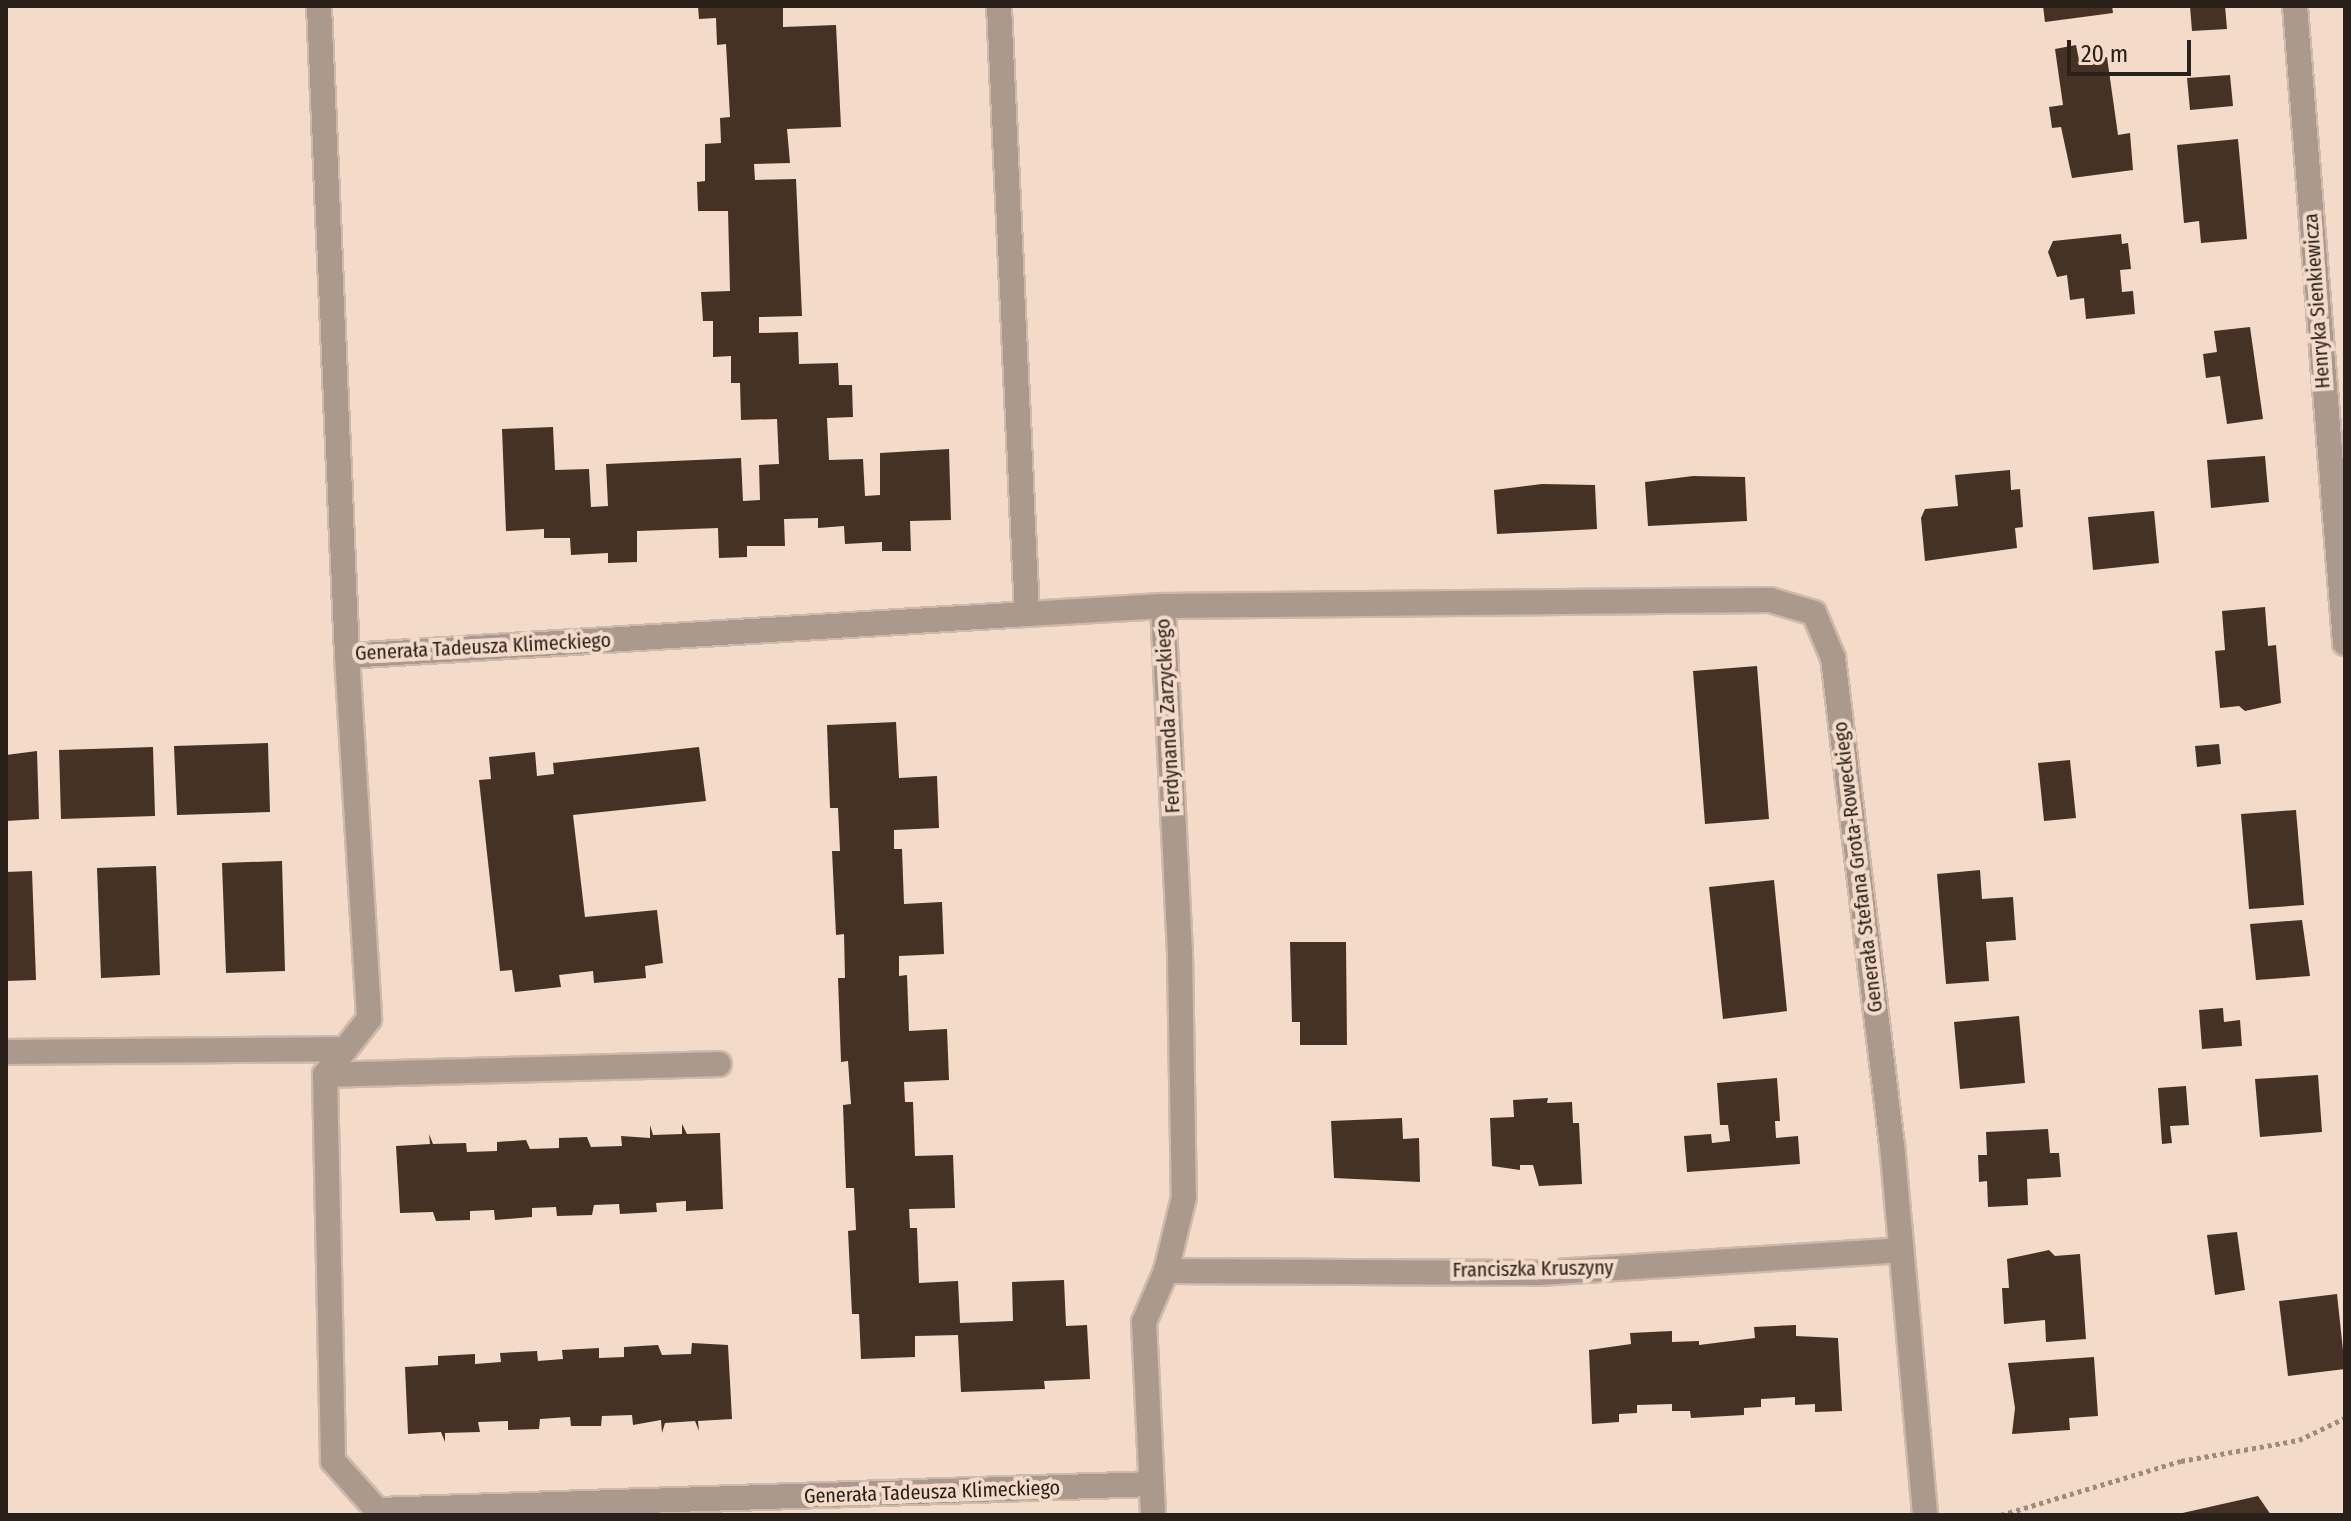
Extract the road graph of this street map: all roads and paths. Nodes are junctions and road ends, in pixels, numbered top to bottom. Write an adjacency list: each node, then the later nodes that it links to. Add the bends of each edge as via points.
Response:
1 (319, 6): 7 (street, Generała Tadeusza Klimeckiego)
2 (999, 6): 5 (street)
3 (2295, 6): 6 (street, Henryka Sienkiewicza)
4 (1163, 606): 5 (street, Ferdynanda Zarzyckiego); 12 (street, Generała Stefana Grota-Roweckiego, via 1770,600 1814,613 1833,658); 13 (street, Ferdynanda Zarzyckiego, via 1180,954 1184,1197)
5 (1027, 614): 7 (street, Generała Tadeusza Klimeckiego)
6 (2345, 643)
7 (347, 656): 8 (street, via 369,1019)
8 (345, 1049): 9 (street); 11 (street)
9 (6, 1052)
10 (719, 1064): 11 (street)
11 (325, 1075): 15 (street, Generała Tadeusza Klimeckiego, via 333,1461 377,1510)
12 (1900, 1250): 13 (street, Franciszka Kruszyny, via 1539,1273); 17 (street, Generała Stefana Grota-Roweckiego)
13 (1166, 1271): 15 (street, Ferdynanda Zarzyckiego, via 1144,1322)
14 (2345, 1418): 18 (path, via 2299,1440 2181,1461)
15 (1151, 1484): 16 (street, Ferdynanda Zarzyckiego)
16 (1153, 1515)
17 (1925, 1515)
18 (2001, 1515)

